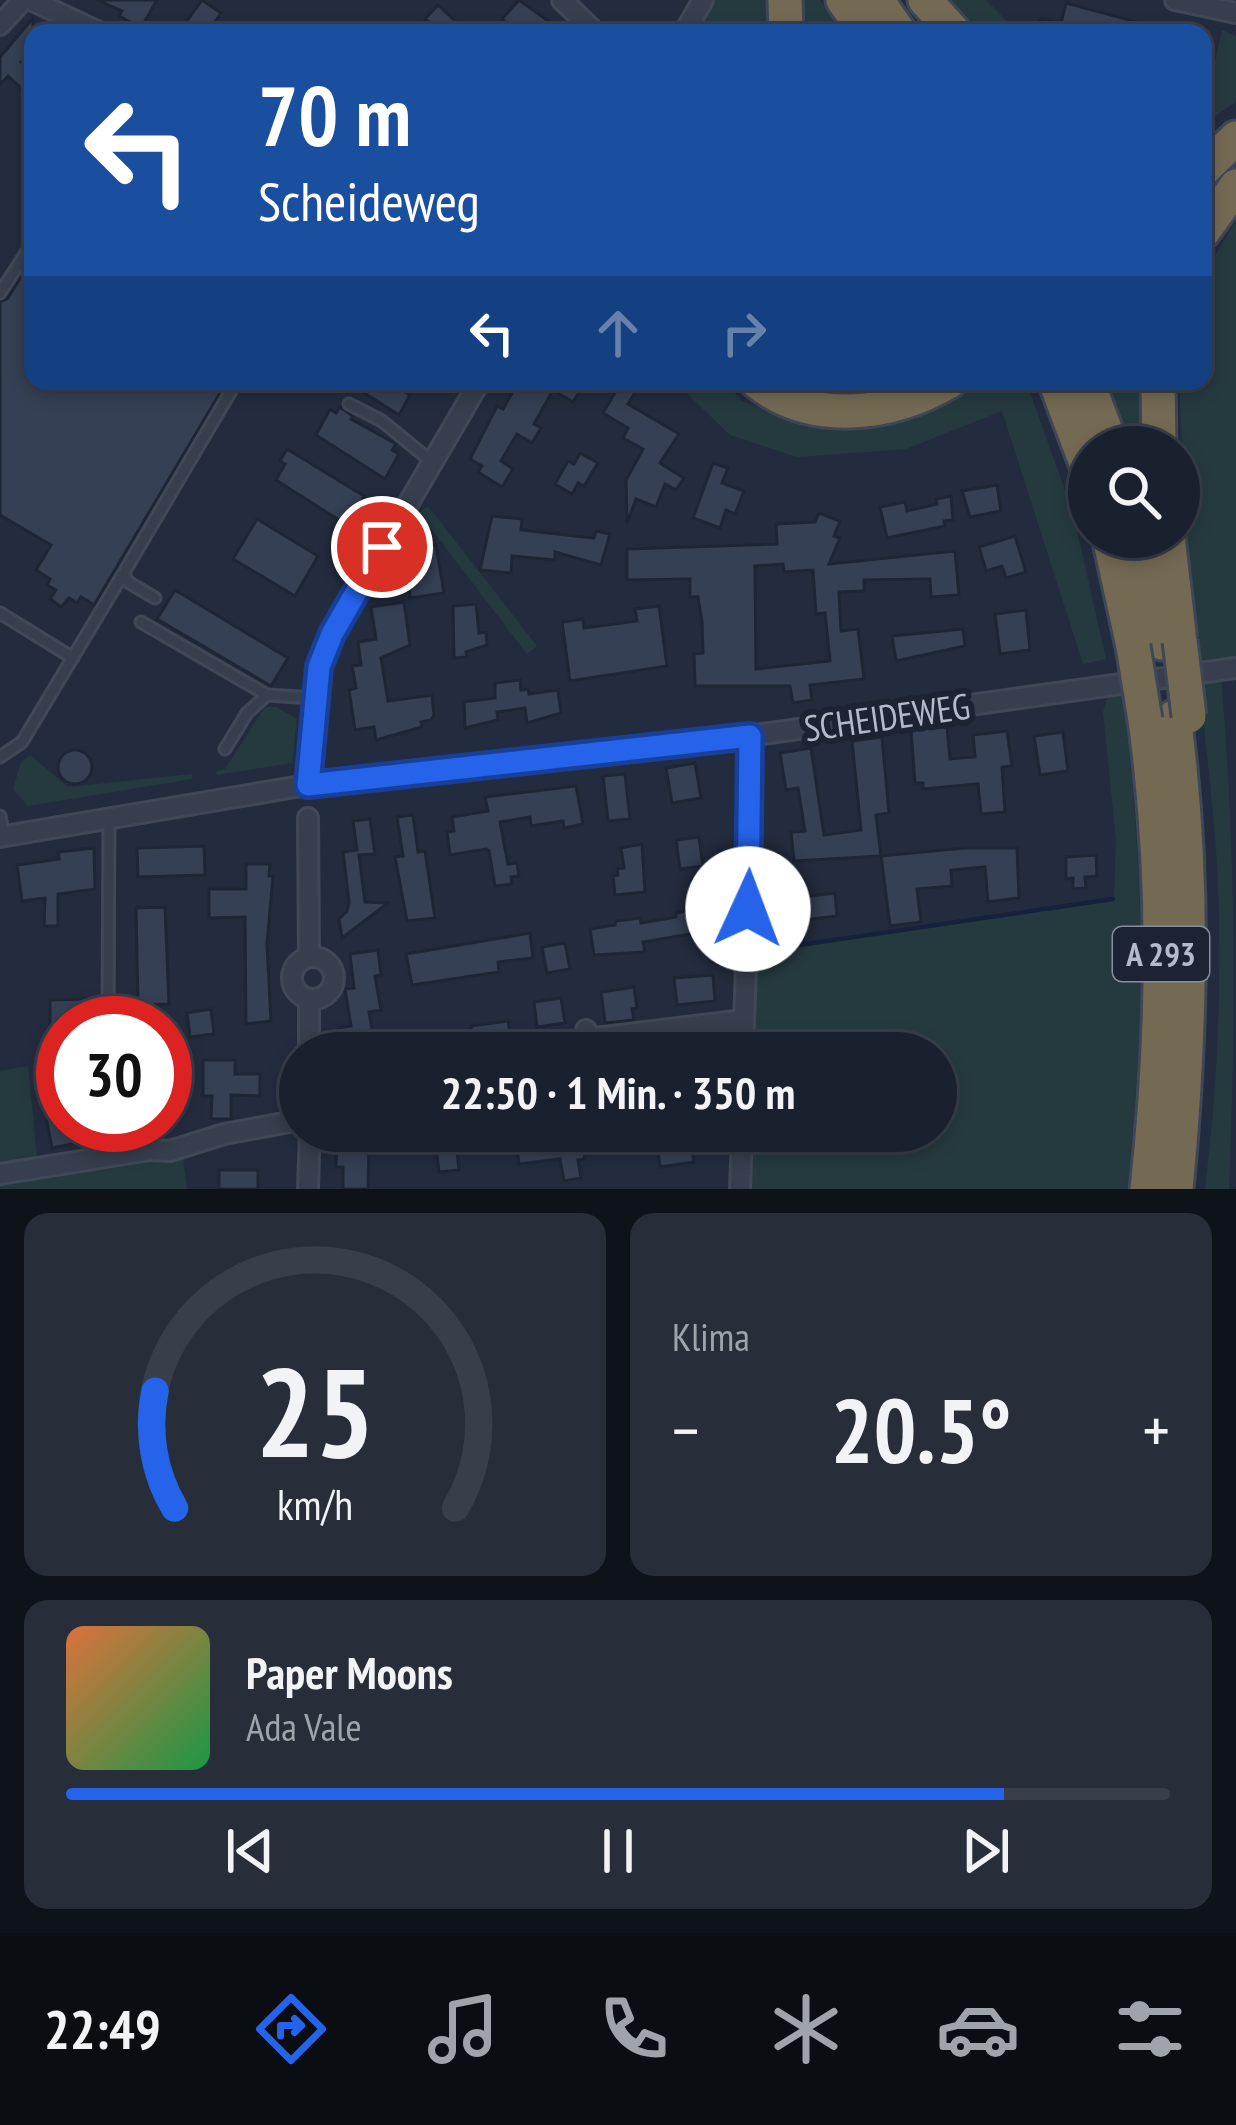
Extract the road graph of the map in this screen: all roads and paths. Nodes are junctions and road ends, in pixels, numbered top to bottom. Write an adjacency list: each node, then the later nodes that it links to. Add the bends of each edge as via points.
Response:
1 (27, 0): 6 (street); 9 (street)
2 (562, 0): 7 (street)
3 (925, 0): 8 (highway)
4 (1174, 0): 5 (street)
5 (1236, 13)
6 (81, 24)
7 (587, 24)
8 (947, 24)
9 (0, 25)
10 (1236, 138): 11 (highway)
11 (1212, 161)
12 (1236, 165): 13 (highway)
13 (1212, 186)
14 (1236, 187): 15 (highway)
15 (1212, 220)
16 (24, 256): 17 (lane)
17 (0, 292)
18 (232, 390): 35 (lane)
19 (474, 390): 31 (street)
20 (771, 390): 23 (highway, via 830,412 879,409)
21 (817, 390): 22 (highway)
22 (870, 390)
23 (934, 390)
24 (1058, 390): 28 (highway)
25 (1090, 390): 29 (highway)
26 (1158, 390): 30 (highway)
27 (349, 404): 31 (lane)
28 (1072, 426)
29 (1104, 426)
30 (1159, 426)
31 (432, 462): 43 (street, via 332,634)
32 (1119, 558): 39 (highway, A 293)
33 (1142, 558): 39 (highway, A 293)
34 (1166, 558): 39 (highway)
35 (126, 568): 36 (lane, via 128,582); 40 (lane)
36 (155, 598)
37 (0, 613): 40 (lane)
38 (142, 622): 42 (lane)
39 (1158, 643): 44 (highway, A 293, bridge); 44 (highway, bridge)
40 (73, 658): 47 (lane, via 22,742)
41 (1236, 668): 45 (street, SCHEIDEWEG)
42 (267, 695): 43 (lane); 46 (lane)
43 (314, 698): 48 (street)
44 (1169, 718): 68 (highway, A 293, via 1155,794 1162,927); 69 (highway, A 293, via 1180,764 1187,989)
45 (750, 736): 48 (street, SCHEIDEWEG); 56 (street)
46 (225, 749)
47 (0, 757)
48 (308, 785): 50 (street, SCHEIDEWEG)
49 (0, 816): 52 (lane)
50 (109, 818): 52 (street, SCHEIDEWEG); 54 (lane)
51 (308, 818): 53 (street)
52 (2, 837)
53 (309, 956): 55 (street, via 297,962 291,981); 55 (street, via 323,959 334,977 323,996)
54 (108, 996)
55 (309, 999): 57 (street)
56 (744, 1020): 58 (street); 59 (street)
57 (310, 1032)
58 (650, 1032)
59 (744, 1032)
60 (279, 1124): 63 (street, via 170,1151)
61 (309, 1152): 66 (street)
62 (741, 1152): 67 (street)
63 (33, 1169): 64 (street); 65 (street)
64 (0, 1174)
65 (13, 1189)
66 (308, 1189)
67 (740, 1189)
68 (1148, 1189)
69 (1176, 1189)

